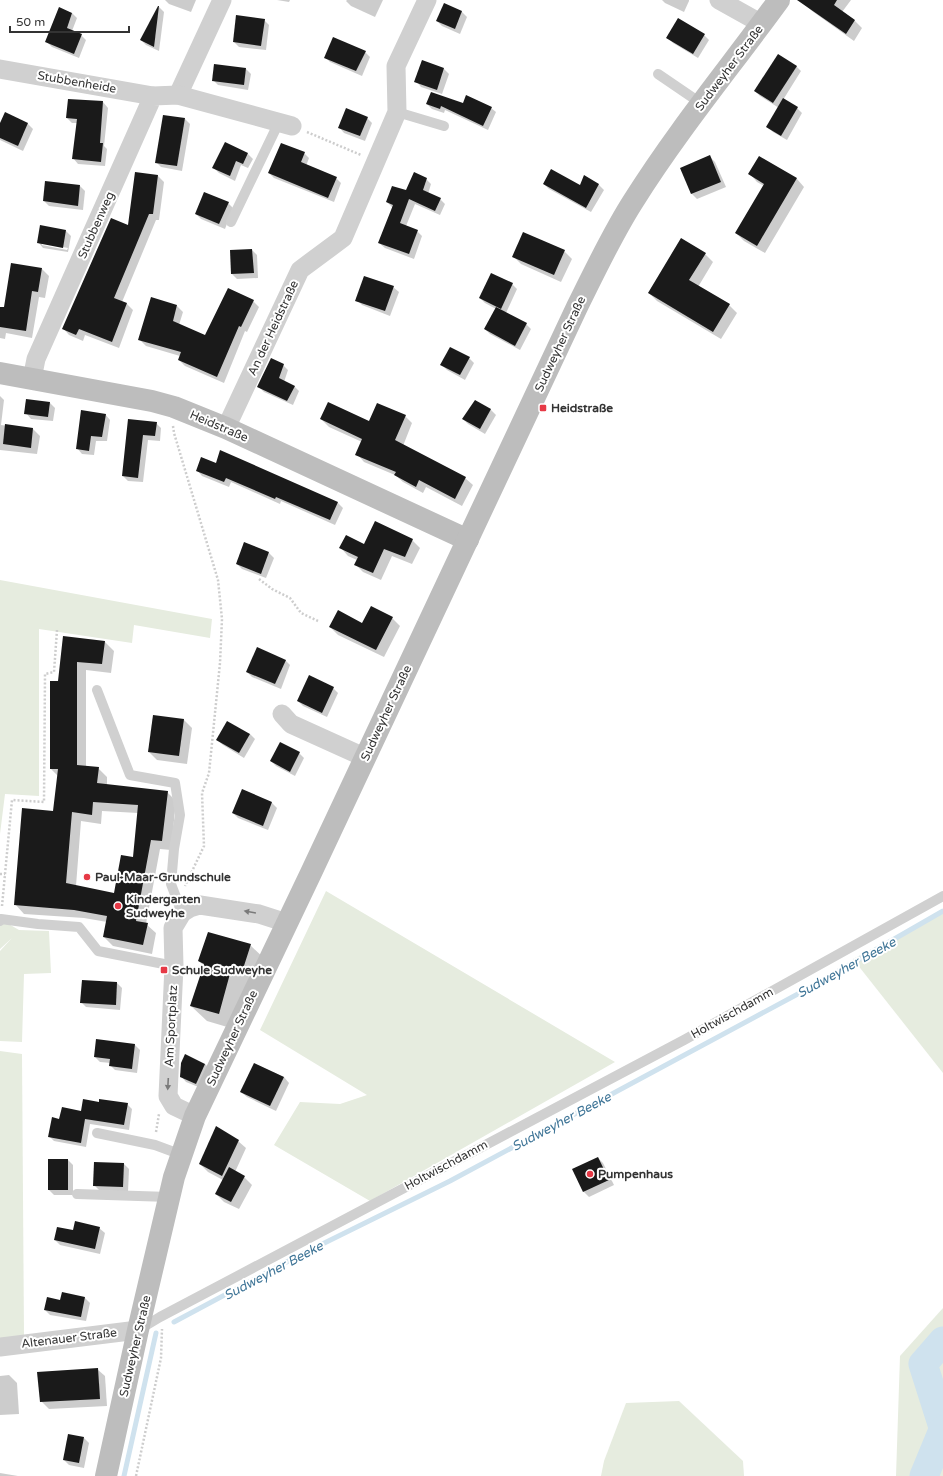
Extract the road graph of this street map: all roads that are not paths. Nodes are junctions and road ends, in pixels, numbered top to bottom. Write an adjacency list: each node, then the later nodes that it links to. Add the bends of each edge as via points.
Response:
1 (222, 0): 8 (street)
2 (427, 0): 11 (street, An der Heidstraße, via 396,66)
3 (719, 0): 5 (street)
4 (779, 0): 5 (main road, Sudweyher Straße)
5 (762, 24): 10 (main road, Sudweyher Straße)
6 (0, 69): 9 (street, Stubbenheide)
7 (658, 74): 10 (lane)
8 (178, 95): 9 (street); 12 (street)
9 (153, 96): 16 (street, Stubbenweg, via 36,359)
10 (702, 104): 18 (main road, Sudweyher Straße, via 633,201 608,247 577,307)
11 (397, 112): 13 (lane); 17 (street, An der Heidstraße, via 343,238 300,270)
12 (285, 124): 14 (lane)
13 (444, 126)
14 (231, 222)
15 (0, 373): 16 (main road, Heidstraße)
16 (32, 379): 17 (main road, Heidstraße, via 152,401)
17 (226, 428): 18 (main road, Heidstraße)
18 (468, 540): 21 (main road, Sudweyher Straße)
19 (97, 690): 23 (lane, via 130,775 175,783 180,815 171,884)
20 (282, 714): 21 (street, via 291,724)
21 (366, 758): 25 (main road, Sudweyher Straße)
22 (943, 896): 32 (lane, Holtwischdamm, via 684,1040 160,1316)
23 (182, 913): 25 (street, one-way to 23, via 259,914 216,906 200,905); 26 (street, Am Sportplatz, via 173,928)
24 (1, 920): 26 (lane, via 79,927 98,951)
25 (287, 923): 27 (main road, Sudweyher Straße)
26 (174, 966): 27 (street, Am Sportplatz, one-way to 27, via 168,1096 174,1106)
27 (195, 1116): 29 (main road, Sudweyher Straße)
28 (97, 1133): 29 (lane, via 155,1145)
29 (182, 1154): 31 (main road, Sudweyher Straße)
30 (77, 1194): 31 (lane)
31 (169, 1197): 32 (main road, Sudweyher Straße)
32 (138, 1330): 33 (street, Altenauer Straße); 34 (main road, Sudweyher Straße)
33 (0, 1347)
34 (106, 1476)

